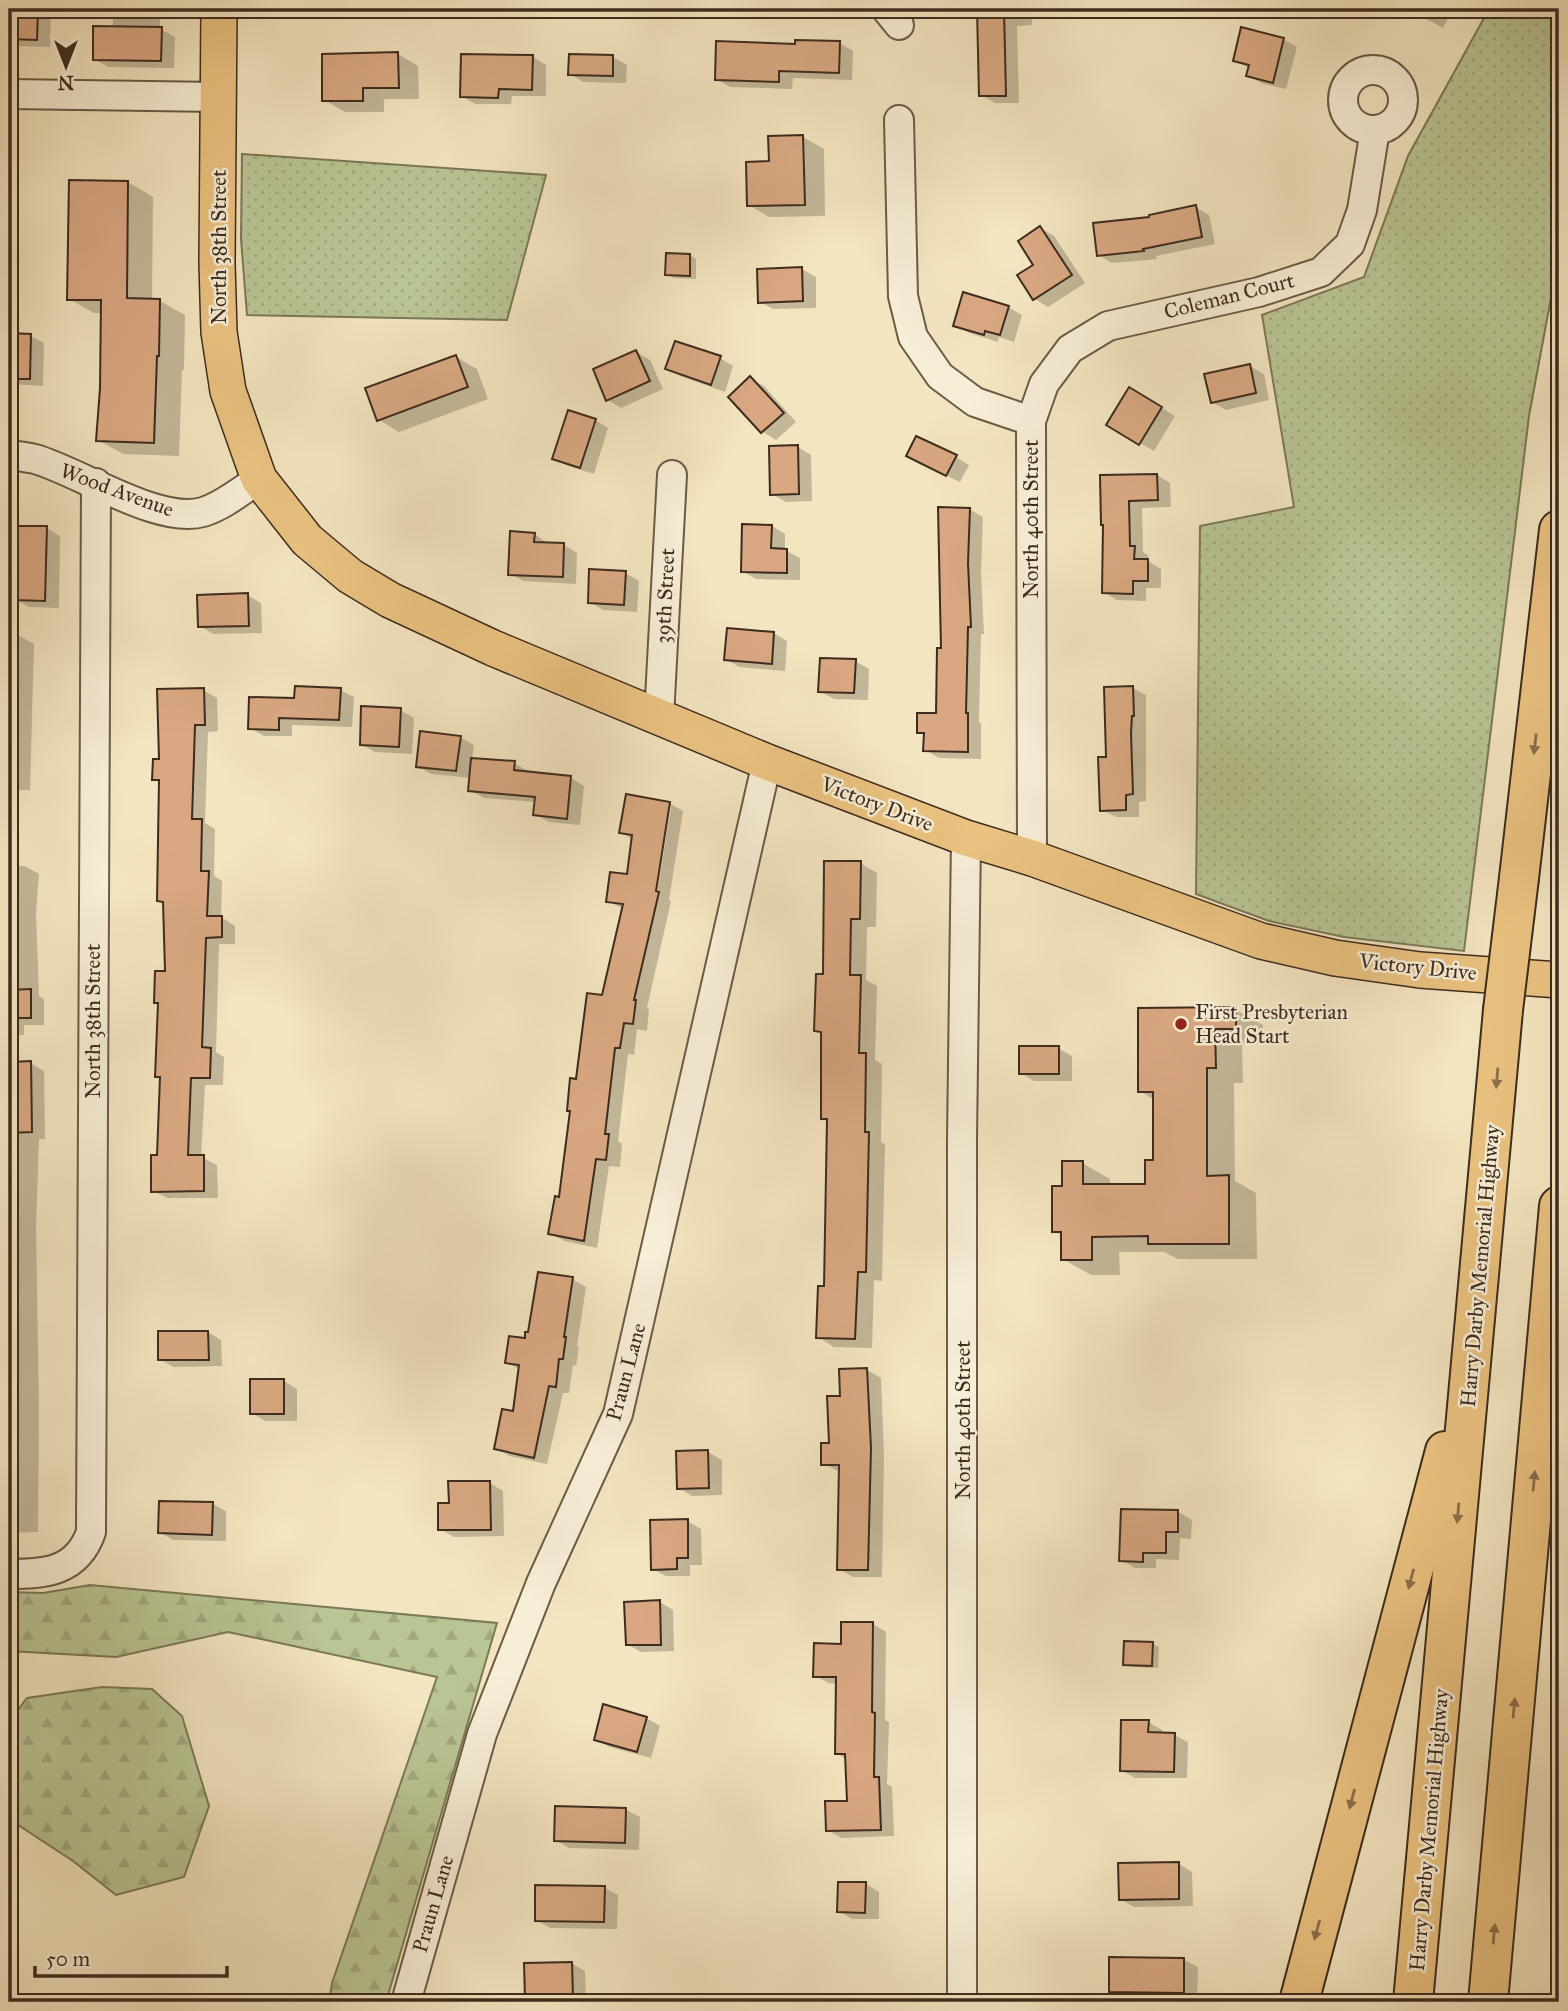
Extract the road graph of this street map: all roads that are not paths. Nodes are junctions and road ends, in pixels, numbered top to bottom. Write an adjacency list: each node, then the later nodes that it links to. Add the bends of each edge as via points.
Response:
1 (219, 9): 3 (main road, North 38th Street)
2 (9, 94): 3 (street)
3 (219, 97): 9 (main road, North 38th Street, via 219,332 228,391)
4 (899, 120): 6 (street, North 40th Street, via 903,296 913,337 940,376 975,402)
5 (1375, 130): 6 (street, Coleman Court, via 1362,210 1350,244 1321,272 1259,292 1108,326 1070,349 1044,384)
6 (1031, 421): 15 (street, North 40th Street)
7 (9, 455): 10 (street, Wood Avenue, via 35,459)
8 (671, 475): 12 (street, 39th Street)
9 (259, 479): 10 (street, Wood Avenue, via 204,512 180,514 153,509); 12 (main road, Victory Drive, via 307,540 349,576 481,643)
10 (96, 483): 21 (street, North 38th Street, via 91,1532 78,1556 53,1571)
11 (1559, 530): 19 (highway, Harry Darby Memorial Highway, one-way to 19, bridge, via 1503,1010)
12 (659, 717): 13 (main road, Victory Drive)
13 (767, 762): 14 (main road, Victory Drive); 22 (street, Praun Lane, via 621,1403 482,1734)
14 (966, 838): 15 (main road, Victory Drive); 23 (street, North 40th Street)
15 (1032, 858): 16 (main road, Victory Drive, via 1261,941 1299,950 1420,970)
16 (1559, 980)
17 (1559, 1206): 18 (highway)
18 (1553, 1273): 20 (highway); 26 (highway, one-way to 18)
19 (1472, 1347): 24 (highway, one-way to 24); 25 (highway, Harry Darby Memorial Highway, one-way to 25)
20 (1559, 1393)
21 (9, 1574)
22 (406, 2002)
23 (962, 2002)
24 (1299, 2002)
25 (1413, 2002)
26 (1488, 2002)

